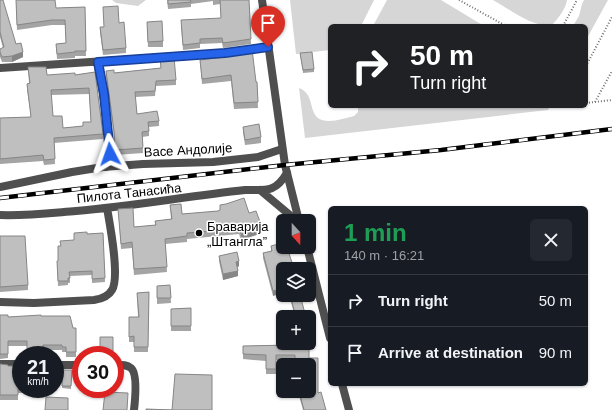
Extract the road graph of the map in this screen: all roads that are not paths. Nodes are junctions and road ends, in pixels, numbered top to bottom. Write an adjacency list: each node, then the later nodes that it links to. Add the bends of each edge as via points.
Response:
1 (262, 0): 2 (street)
2 (268, 47): 3 (street, via 225,53); 5 (street)
3 (98, 62): 4 (street); 6 (street, via 109,140 110,154)
4 (0, 68)
5 (282, 149): 6 (street, Васе Андолије, via 258,158); 7 (street)
6 (107, 167): 8 (street, Васе Андолије)
7 (286, 169): 9 (street, Пилота Танасића, via 276,188); 12 (street)
8 (0, 187)
9 (260, 190): 10 (street, Пилота Танасића); 11 (street)
10 (108, 208): 13 (street, Пилота Танасића); 15 (street, via 115,282 108,296 94,300)
11 (289, 214)
12 (296, 214)
13 (0, 215)
14 (308, 254): 16 (street)
15 (0, 302)
16 (328, 330)
17 (0, 364): 18 (street)
18 (12, 364)
19 (124, 365): 21 (street, via 133,370 135,379)
20 (343, 386): 22 (street)
21 (134, 410)
22 (349, 410)

